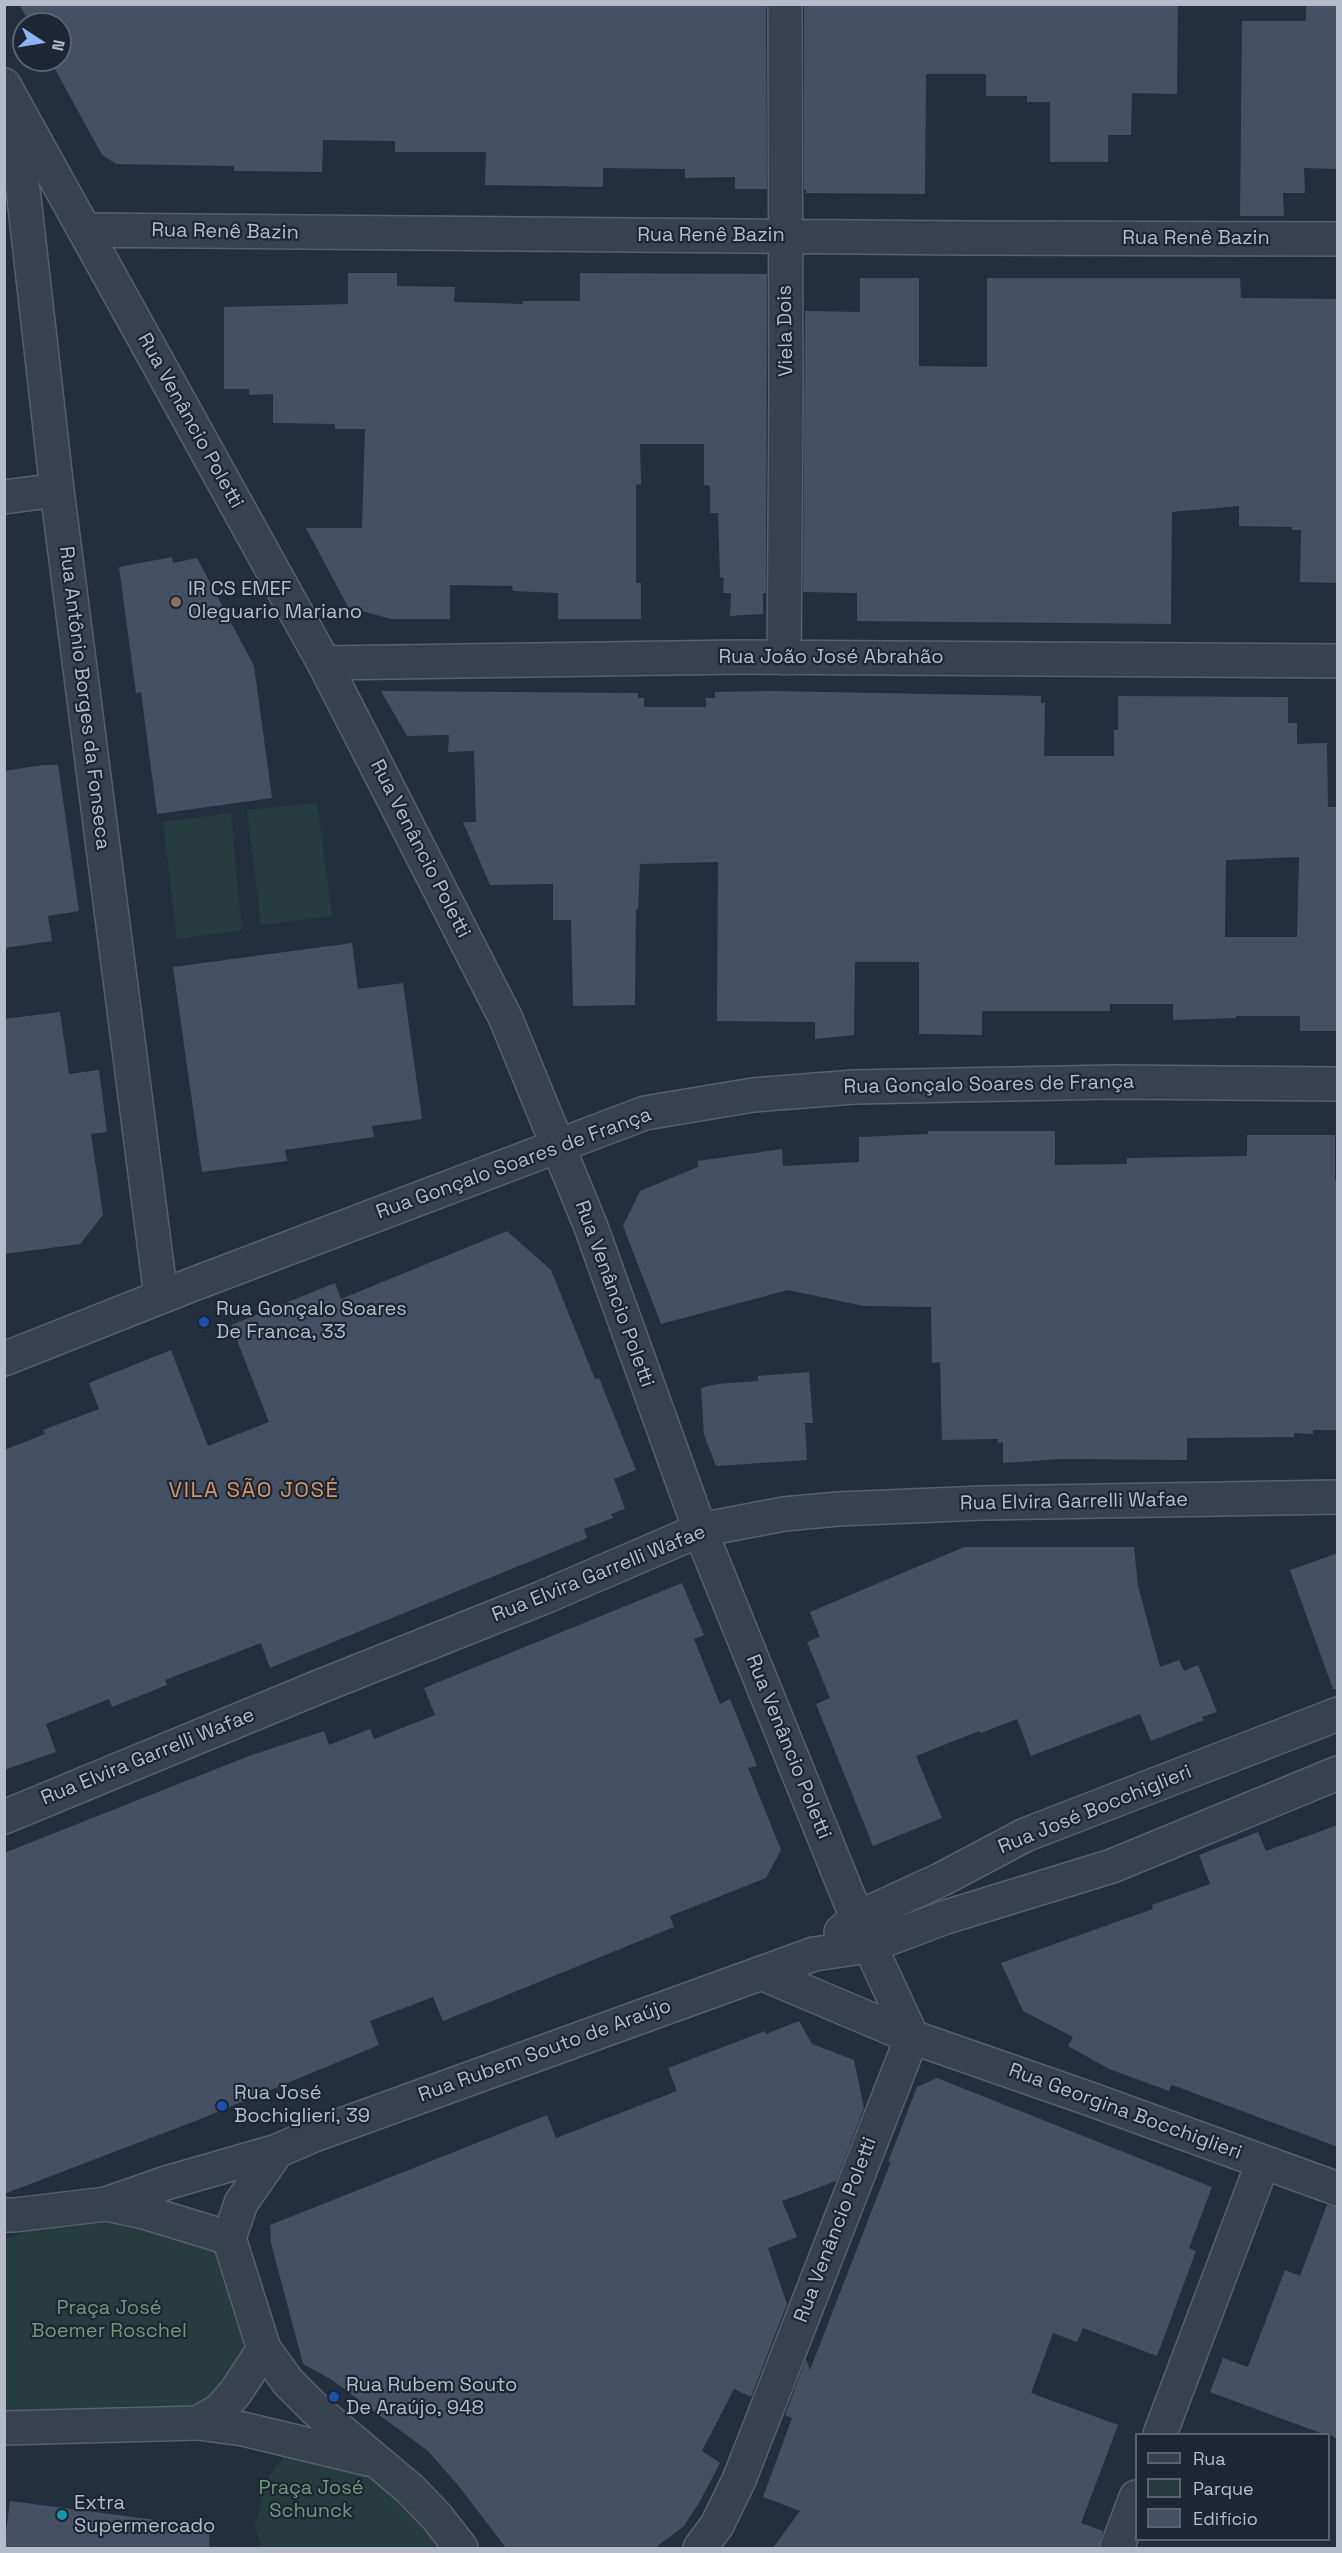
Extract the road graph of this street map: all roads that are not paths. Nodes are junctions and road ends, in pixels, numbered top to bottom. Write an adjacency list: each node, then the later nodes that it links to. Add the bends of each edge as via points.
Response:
1 (785, 4): 5 (street, Viela Dois)
2 (4, 85): 4 (street, Rua Venâncio Poletti)
3 (4, 100): 7 (street, Rua Antônio Borges da Fonseca, via 23,189)
4 (84, 230): 5 (street, Rua Renê Bazin); 11 (street, Rua Venâncio Poletti)
5 (785, 237): 6 (street, Rua Renê Bazin); 9 (street, Viela Dois)
6 (1338, 239)
7 (57, 490): 8 (street); 14 (street, Rua Antônio Borges da Fonseca)
8 (4, 497)
9 (784, 658): 10 (street, Rua João José Abrahão); 11 (street, Rua João José Abrahão)
10 (1338, 661)
11 (324, 663): 13 (street, Rua Venâncio Poletti, via 506,1019)
12 (1338, 1084): 13 (street, Rua Gonçalo Soares de França, via 1114,1082 854,1087 753,1095 645,1113)
13 (557, 1144): 14 (street, Rua Gonçalo Soares de França); 17 (street, Rua Venâncio Poletti, via 591,1227)
14 (161, 1297): 15 (street, Rua Gonçalo Soares de França)
15 (4, 1359)
16 (1338, 1497): 17 (street, Rua Elvira Garrelli Wafae, via 838,1509 784,1514)
17 (700, 1530): 20 (street, Rua Elvira Garrelli Wafae); 21 (street, Rua Venâncio Poletti)
18 (1338, 1713): 21 (street, Rua José Bocchiglieri, via 1025,1835 942,1878)
19 (1338, 1773): 21 (street, via 1112,1866 946,1917)
20 (4, 1817)
21 (863, 1932): 22 (street, Rua Rubem Souto de Araújo); 23 (street, Rua Venâncio Poletti)
22 (761, 1973): 23 (street, Rua Georgina Bocchiglieri); 24 (street, Rua Rubem Souto de Araújo)
23 (912, 2037): 25 (street, Rua Georgina Bocchiglieri); 37 (street, Rua Venâncio Poletti, via 739,2480 717,2525)
24 (277, 2151): 27 (street); 29 (street, via 241,2203)
25 (1263, 2162): 26 (street, Rua Georgina Bocchiglieri); 33 (street)
26 (1338, 2189)
27 (106, 2204): 28 (street); 29 (street)
28 (8, 2217)
29 (229, 2238): 30 (street)
30 (264, 2349): 31 (street, via 235,2393 220,2410); 34 (street, via 288,2382)
31 (198, 2424): 32 (street); 34 (street, via 254,2431)
32 (7, 2430)
33 (1160, 2433)
34 (375, 2461): 36 (street, via 438,2517)
35 (1135, 2502): 38 (street)
36 (461, 2548)
37 (700, 2548)
38 (1117, 2548)

